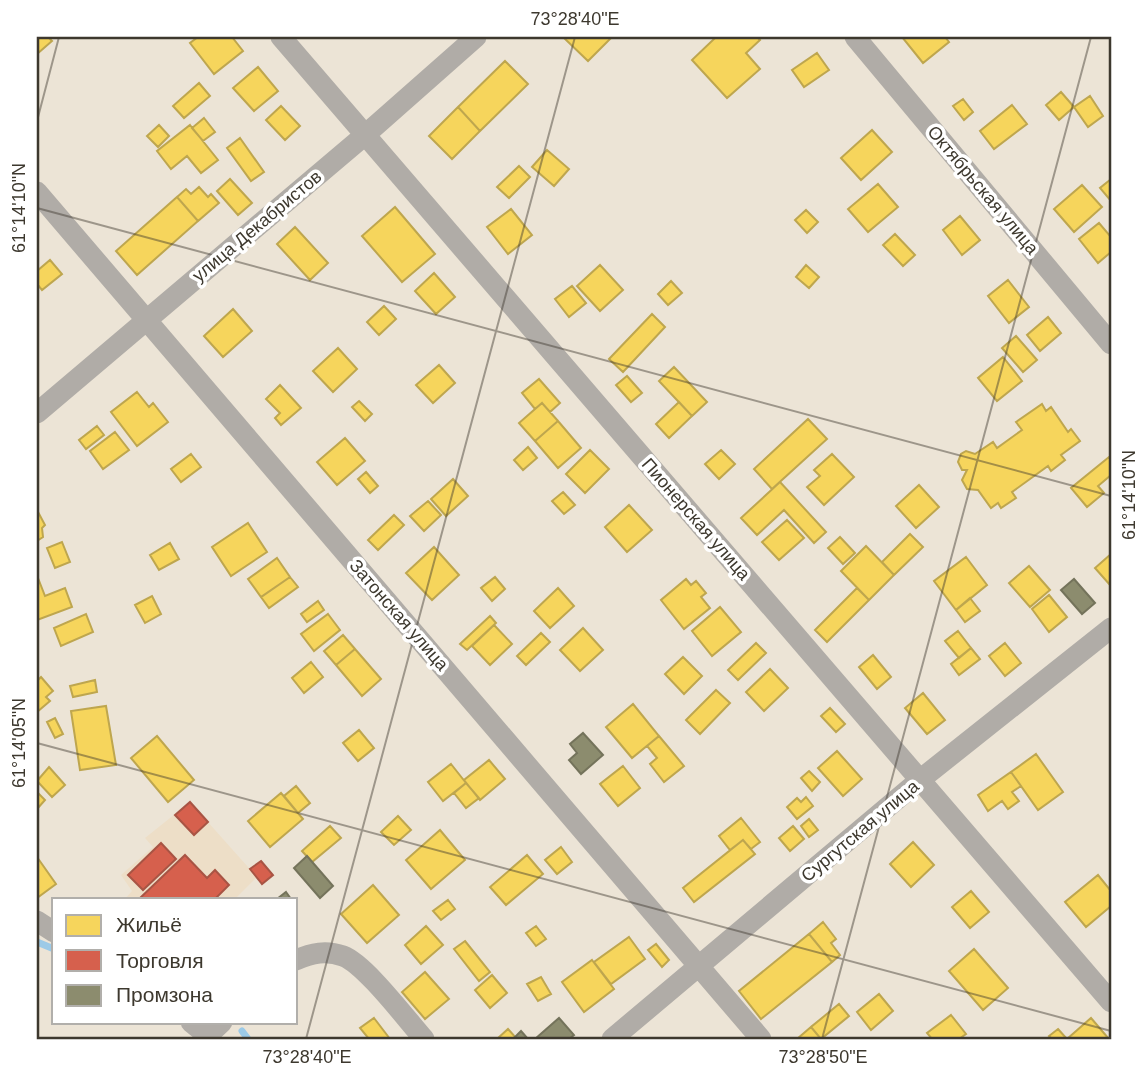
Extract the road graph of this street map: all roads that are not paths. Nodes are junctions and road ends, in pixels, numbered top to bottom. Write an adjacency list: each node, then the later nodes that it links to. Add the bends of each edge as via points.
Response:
1 (281, 37): 4 (street, Пионерская улица)
2 (476, 37): 4 (street, улица Декабристов)
3 (855, 37): 7 (street, Октябрьская улица)
4 (365, 135): 6 (street, улица Декабристов); 10 (street, Пионерская улица)
5 (37, 192): 6 (street, Затонская улица)
6 (146, 319): 8 (street, улица Декабристов); 14 (street, Затонская улица)
7 (1111, 344)
8 (37, 412)
9 (1111, 628): 10 (street, Сургутская улица)
10 (921, 779): 14 (street, Сургутская улица); 15 (street, Пионерская улица)
11 (37, 921): 12 (street)
12 (52, 931)
13 (298, 959): 16 (street, via 315,951 344,956)
14 (699, 967): 17 (street, Сургутская улица); 18 (street, Затонская улица)
15 (1111, 1002)
16 (424, 1039)
17 (612, 1039)
18 (761, 1039)

